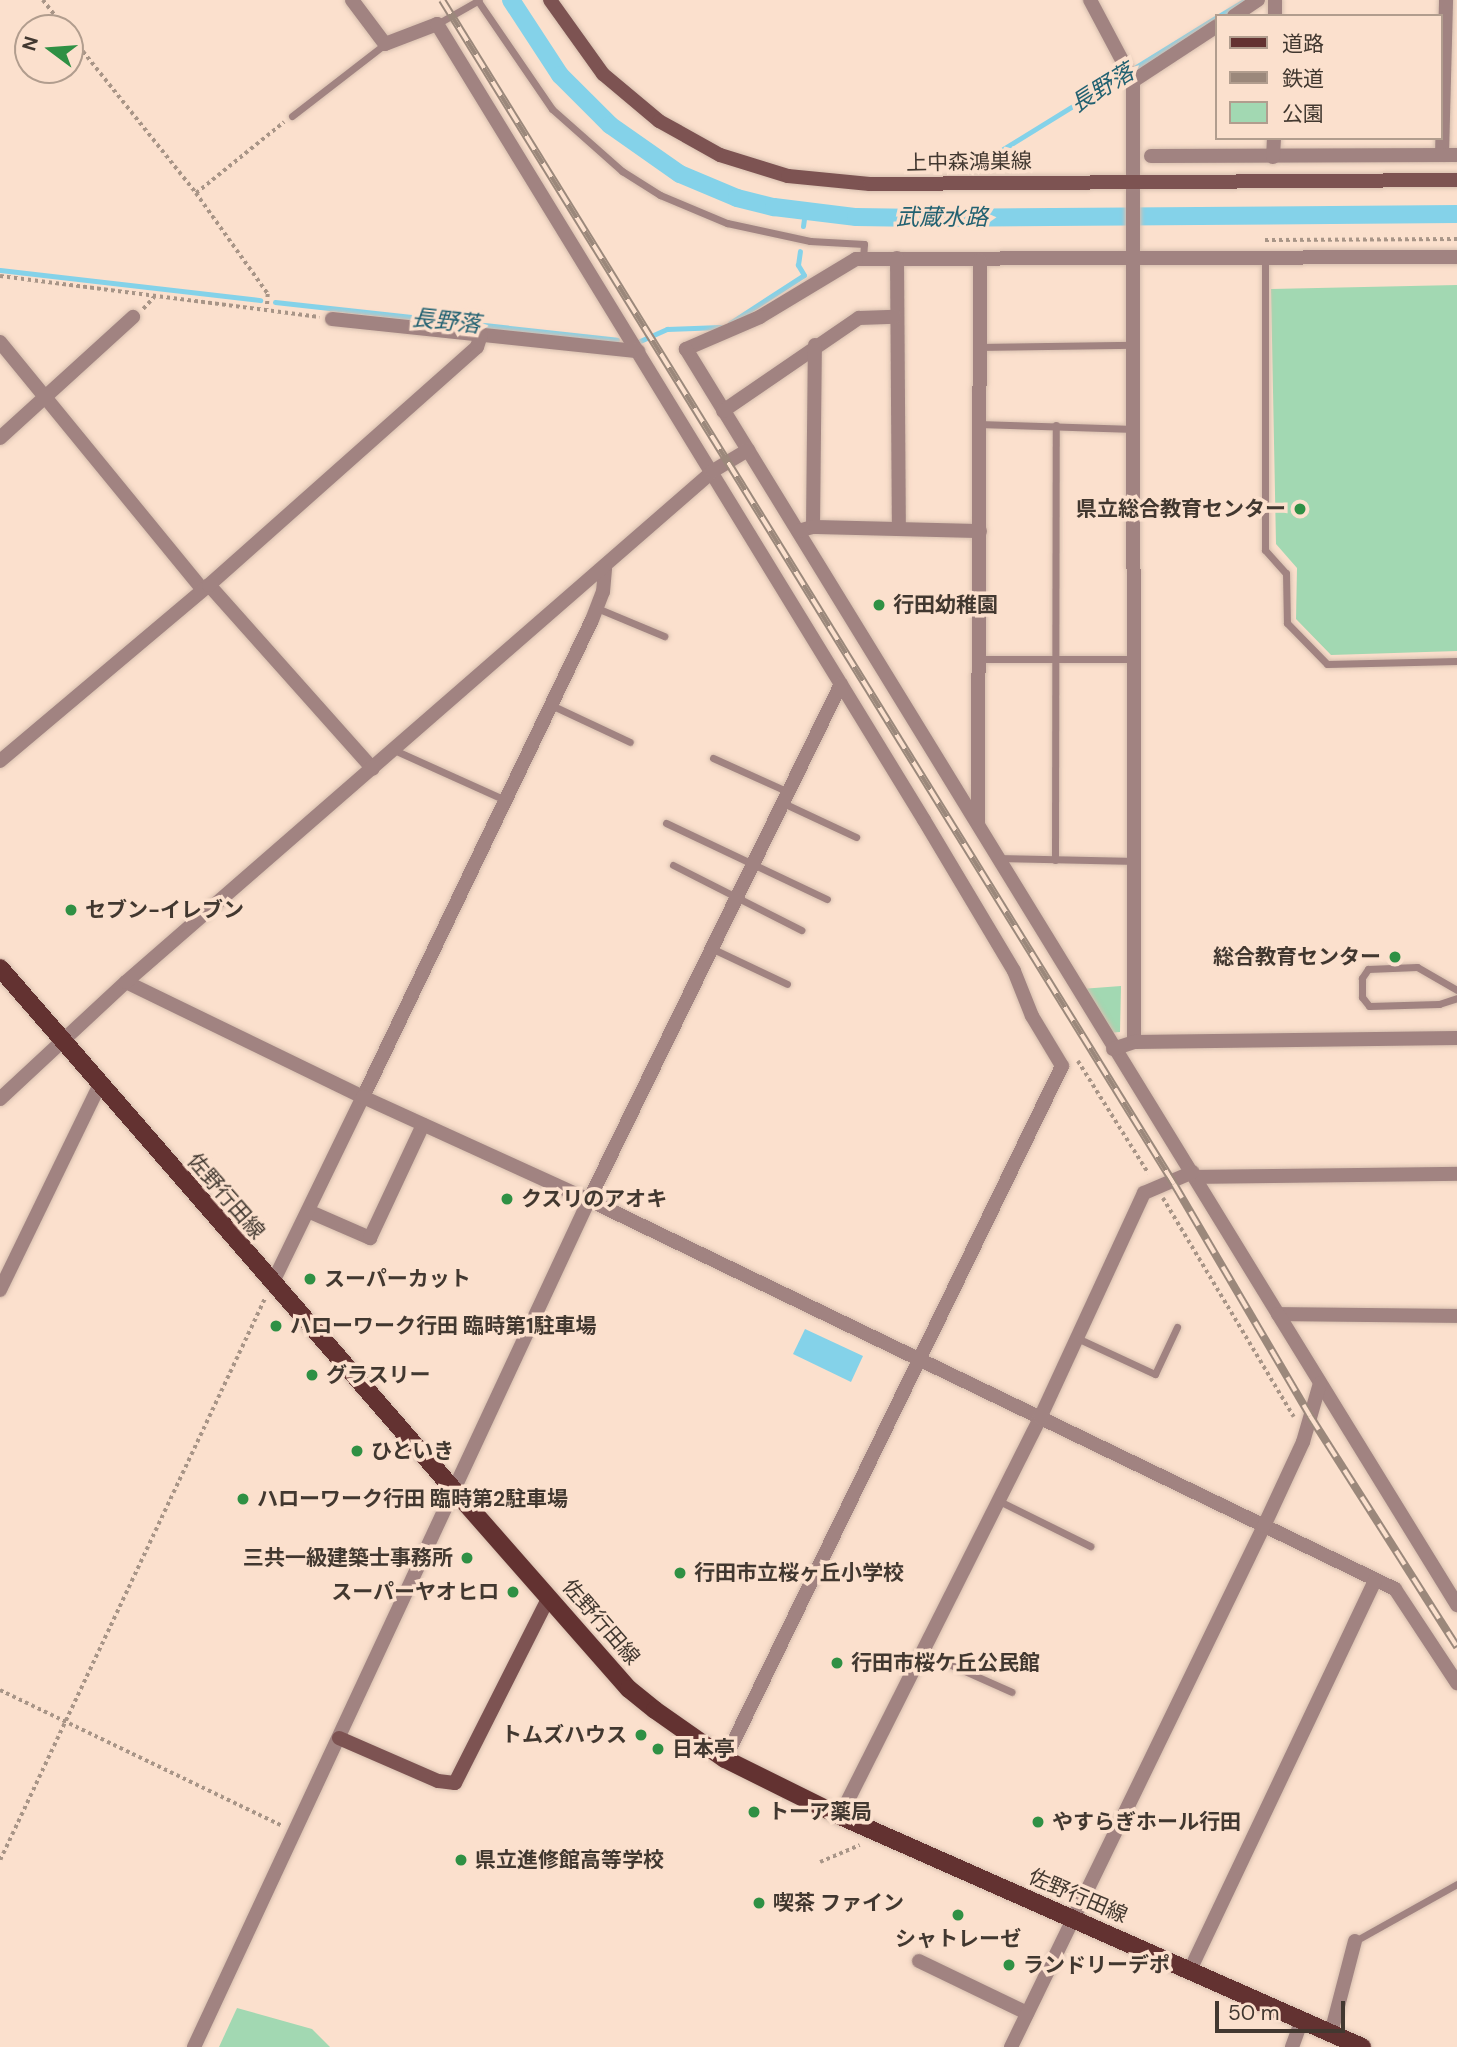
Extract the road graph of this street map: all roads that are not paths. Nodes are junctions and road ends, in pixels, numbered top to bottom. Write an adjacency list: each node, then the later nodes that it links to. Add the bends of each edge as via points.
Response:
1 (352, 0): 10 (street)
2 (478, 0): 8 (lane); 21 (lane, via 552,109 622,171 660,195 727,223 810,241 864,244)
3 (550, 0): 18 (main road, 上中森鴻巣線, via 577,43 629,99 684,136 760,170 825,182 870,184)
4 (1090, 0): 11 (street)
5 (1258, 0): 7 (street)
6 (1446, 0): 14 (street)
7 (1237, 14)
8 (437, 24): 10 (street); 33 (street)
9 (1216, 27): 11 (street)
10 (385, 44): 12 (lane)
11 (1131, 77): 18 (street)
12 (292, 116)
13 (1274, 140): 16 (street)
14 (1450, 155): 16 (street)
15 (1151, 156): 16 (street)
16 (1273, 157)
17 (1457, 180): 18 (main road, 上中森鴻巣線)
18 (1133, 181): 24 (street)
19 (1265, 257): 20 (street); 24 (street); 53 (lane, via 1265,550 1286,573 1287,623 1327,664)
20 (1457, 257)
21 (863, 258): 22 (street); 35 (street, via 848,261 760,317 686,349)
22 (897, 258): 23 (street); 26 (street)
23 (980, 260): 24 (street); 32 (street)
24 (1133, 260): 31 (street)
25 (133, 317): 34 (street)
26 (895, 317): 30 (street, via 859,318); 43 (street)
27 (332, 319): 28 (street)
28 (481, 335): 33 (street); 47 (street, via 477,346)
29 (0, 342): 34 (street)
30 (815, 345): 35 (street); 42 (street)
31 (1132, 345): 32 (lane); 38 (street)
32 (981, 346): 36 (street)
33 (638, 351): 41 (street)
34 (45, 399): 39 (street); 47 (street)
35 (723, 411): 40 (street)
36 (982, 424): 37 (lane); 45 (street)
37 (1056, 425): 38 (lane); 51 (lane)
38 (1130, 429): 52 (street)
39 (0, 438)
40 (748, 450): 41 (street); 44 (street)
41 (713, 471): 46 (street); 54 (street)
42 (813, 527): 43 (street); 44 (street)
43 (899, 529): 45 (street)
44 (798, 531): 64 (street)
45 (980, 531): 50 (street)
46 (605, 568): 48 (street); 57 (street)
47 (206, 588): 59 (street); 60 (street)
48 (596, 608): 49 (lane); 55 (street)
49 (664, 636)
50 (979, 659): 51 (lane); 64 (street)
51 (1054, 659): 52 (lane); 67 (lane)
52 (1134, 659): 68 (street)
53 (1457, 661)
54 (841, 684): 61 (street); 98 (street, via 1014,971 1032,1016 1062,1066)
55 (550, 705): 56 (lane); 62 (street)
56 (630, 742)
57 (394, 750): 60 (street); 62 (lane)
58 (713, 758): 61 (lane)
59 (0, 761)
60 (373, 769): 76 (street)
61 (783, 797): 65 (lane); 69 (street)
62 (505, 800): 85 (street)
63 (666, 824): 69 (lane)
64 (978, 824): 66 (street)
65 (856, 837)
66 (1001, 858): 67 (lane); 83 (street)
67 (1055, 860): 68 (lane)
68 (1137, 861): 82 (street)
69 (751, 863): 71 (street); 72 (lane)
70 (673, 865): 71 (lane)
71 (734, 897): 73 (lane); 74 (street)
72 (827, 899)
73 (801, 930)
74 (710, 948): 77 (lane); 90 (street)
75 (0, 968): 81 (main road, 佐野行田線)
76 (126, 982): 81 (street); 85 (street)
77 (787, 984)
78 (1457, 990): 79 (lane, via 1417,967 1368,969 1362,978 1362,997 1369,1006 1439,1004)
79 (1457, 998)
80 (1457, 1038): 82 (street)
81 (65, 1042): 84 (main road, 佐野行田線); 86 (street)
82 (1135, 1042): 83 (street)
83 (1114, 1049): 89 (street)
84 (100, 1084): 92 (main road, 佐野行田線); 93 (street)
85 (363, 1097): 87 (street); 91 (street)
86 (0, 1099)
87 (424, 1125): 90 (street); 91 (street, via 370,1238)
88 (1457, 1174): 89 (street)
89 (1195, 1175): 94 (street); 97 (street, via 1144,1193)
90 (589, 1200): 98 (street); 101 (street)
91 (308, 1211): 92 (street)
92 (272, 1284): 101 (main road, 佐野行田線)
93 (0, 1290)
94 (1278, 1314): 95 (street); 99 (street)
95 (1457, 1316)
96 (1177, 1327): 97 (lane, via 1155,1374)
97 (1077, 1338): 100 (street)
98 (918, 1361): 100 (street); 112 (street)
99 (1320, 1383): 103 (street, via 1303,1441); 107 (street)
100 (1040, 1418): 102 (street); 103 (street)
101 (454, 1490): 106 (main road, 佐野行田線); 111 (street)
102 (999, 1501): 104 (lane); 108 (street)
103 (1264, 1526): 105 (street); 115 (street)
104 (1090, 1546)
105 (1375, 1580): 109 (street, via 1395,1589); 118 (street)
106 (549, 1597): 111 (main road, via 455,1783 438,1781); 112 (main road, 佐野行田線, via 629,1689)
107 (1457, 1605)
108 (922, 1652): 110 (lane); 113 (street)
109 (1457, 1683)
110 (1012, 1692)
111 (339, 1738): 122 (street)
112 (725, 1759): 113 (main road, 佐野行田線)
113 (840, 1816): 115 (main road, 佐野行田線)
114 (1457, 1884): 116 (lane)
115 (1071, 1918): 118 (main road, 佐野行田線); 119 (street)
116 (1355, 1941): 121 (street)
117 (919, 1961): 119 (street)
118 (1191, 1968): 120 (main road, 佐野行田線)
119 (1027, 2013): 123 (street)
120 (1302, 2019): 121 (main road, 佐野行田線); 124 (street)
121 (1331, 2033): 125 (main road, 佐野行田線)
122 (194, 2047)
123 (1010, 2047)
124 (1292, 2047)
125 (1362, 2047)

